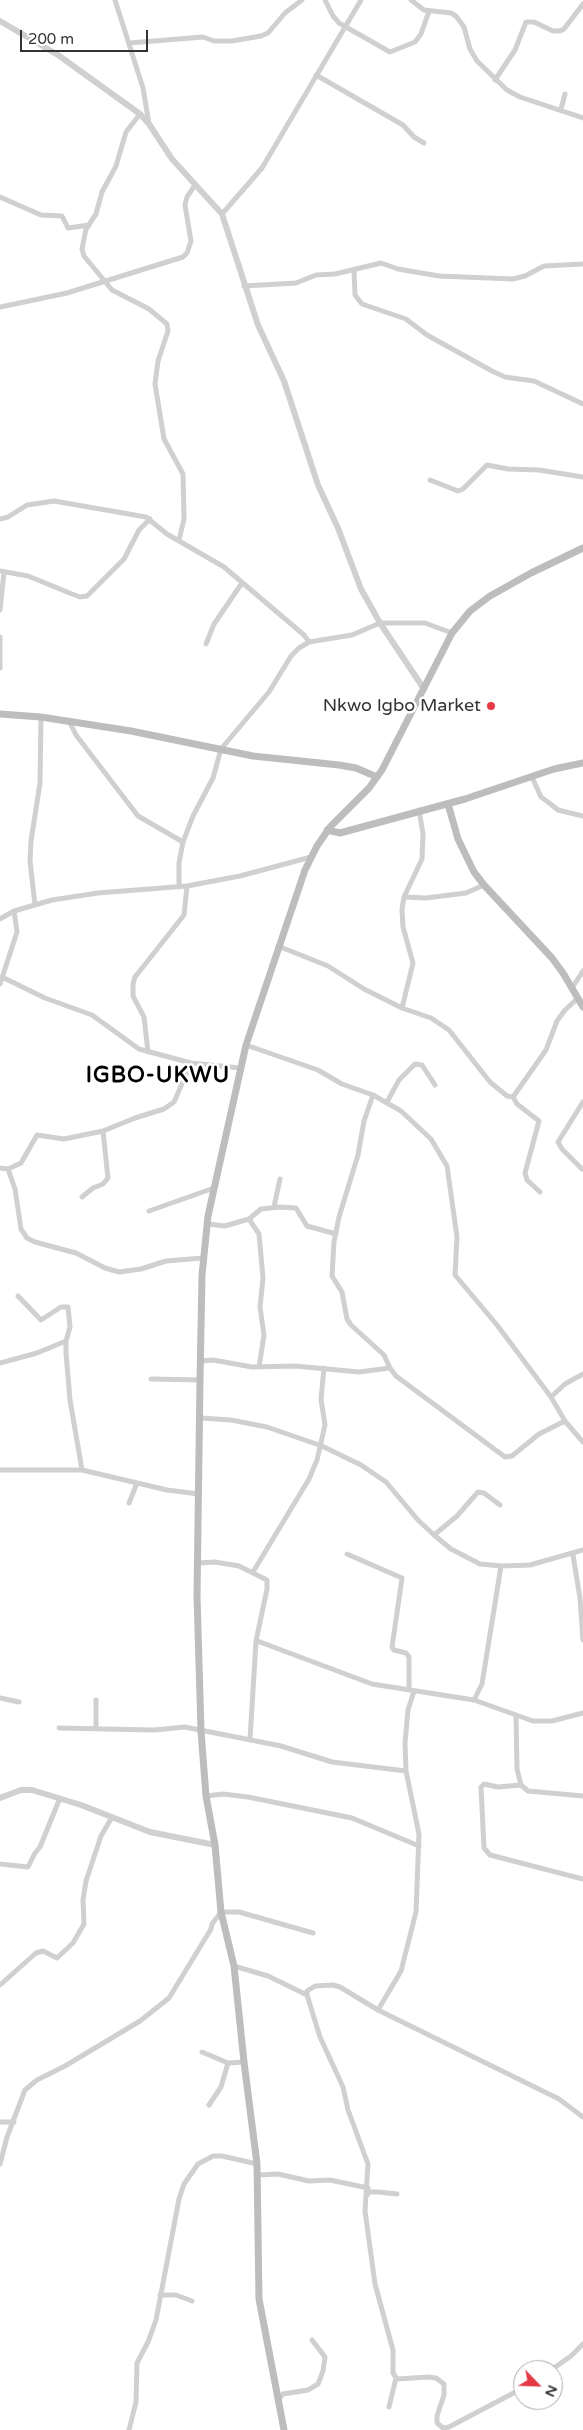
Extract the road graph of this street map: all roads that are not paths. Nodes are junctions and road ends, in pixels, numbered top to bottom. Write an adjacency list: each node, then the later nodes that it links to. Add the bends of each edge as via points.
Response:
1 (115, 0): 10 (street)
2 (302, 0): 10 (street, via 261,36 232,41 203,37)
3 (325, 0): 9 (street, via 333,16)
4 (361, 0): 9 (street)
5 (411, 0): 7 (street)
6 (583, 4): 12 (street, via 560,31 526,22 515,50)
7 (429, 11): 9 (street, via 415,42 398,51 390,52); 12 (street, via 451,14 461,21 477,61)
8 (0, 21): 15 (street, via 58,55)
9 (345, 28): 11 (street)
10 (129, 43): 17 (street, via 143,88)
11 (316, 74): 18 (street, via 403,125); 21 (street, via 262,168)
12 (495, 80): 14 (street, via 512,93)
13 (565, 94): 14 (street)
14 (561, 109): 16 (street)
15 (140, 114): 17 (street); 22 (street, via 126,132 116,166)
16 (583, 118)
17 (149, 124): 19 (street)
18 (424, 143)
19 (195, 185): 21 (street); 25 (street, via 185,205 191,235 183,258)
20 (0, 197): 22 (street, via 41,215 62,216 68,228)
21 (222, 214): 26 (street)
22 (89, 225): 25 (street, via 82,249)
23 (583, 264): 24 (street, via 544,266 526,276 513,278 439,276 382,264)
24 (354, 270): 26 (street, via 316,275 296,283); 28 (street, via 355,295 362,304 406,319 427,335 505,377 534,381)
25 (105, 282): 27 (street); 33 (street, via 120,295 159,316 168,328 155,384 164,439 183,474 184,519)
26 (244, 286): 38 (street, via 284,381 318,485 360,589)
27 (0, 307)
28 (583, 404)
29 (583, 477): 30 (street, via 487,465 458,491)
30 (430, 480)
31 (0, 519): 32 (street, via 27,505 54,501 137,514)
32 (150, 519): 33 (street); 35 (street, via 139,530 124,559 87,596 80,597 28,576)
33 (179, 540): 36 (street, via 224,567)
34 (583, 548): 39 (main road, via 490,596 470,611)
35 (2, 572): 37 (street)
36 (242, 583): 41 (street); 42 (street, via 218,617)
37 (0, 610)
38 (380, 623): 39 (street, via 424,623); 41 (street, via 352,635); 44 (street)
39 (452, 633): 44 (main road)
40 (0, 637): 43 (street)
41 (309, 642): 48 (street, via 291,656 269,692)
42 (206, 644)
43 (0, 668)
44 (424, 689): 51 (main road)
45 (0, 714): 46 (main road)
46 (41, 717): 47 (main road); 64 (street, via 40,783 31,841)
47 (70, 722): 48 (main road); 58 (street, via 76,735 138,816)
48 (221, 749): 51 (main road, via 347,767); 58 (street, via 213,778)
49 (583, 763): 50 (main road)
50 (532, 776): 52 (main road); 54 (street, via 541,796 558,810)
51 (377, 777): 55 (main road)
52 (448, 804): 53 (main road); 60 (main road, via 465,856)
53 (419, 810): 57 (main road); 63 (street, via 423,834 422,859)
54 (583, 816)
55 (333, 823): 56 (main road); 57 (main road)
56 (327, 830): 57 (main road); 59 (main road)
57 (345, 832)
58 (183, 842): 62 (street)
59 (310, 857): 61 (street); 67 (main road)
60 (484, 885): 63 (street, via 466,893 426,898); 71 (main road, via 552,958)
61 (187, 886): 62 (street); 76 (street, via 184,914 135,977 133,984 134,996 144,1017)
62 (179, 887): 64 (street, via 98,893)
63 (404, 896): 74 (street, via 403,927 413,963)
64 (35, 905): 65 (street)
65 (14, 911): 66 (street); 69 (street, via 17,932)
66 (0, 918)
67 (278, 946): 74 (street, via 328,966); 75 (main road)
68 (583, 971): 71 (street)
69 (2, 977): 70 (street); 76 (street, via 45,998 92,1015)
70 (0, 984)
71 (572, 988): 72 (main road)
72 (578, 998): 73 (main road); 81 (street, via 557,1021 546,1050)
73 (583, 1007)
74 (402, 1008): 81 (street, via 440,1023 460,1042 490,1082)
75 (246, 1045): 78 (main road); 80 (street, via 318,1070 342,1084)
76 (148, 1052): 77 (street)
77 (191, 1063): 78 (street); 84 (street, via 174,1102 164,1109)
78 (240, 1068): 89 (main road)
79 (435, 1085): 82 (street, via 422,1065 415,1064 399,1080)
80 (373, 1094): 82 (street); 96 (street)
81 (513, 1097): 90 (street, via 539,1122 524,1173 526,1180)
82 (387, 1102): 108 (street, via 431,1138 447,1166 457,1237 456,1274)
83 (583, 1102): 87 (street, via 558,1142)
84 (103, 1131): 86 (street, via 64,1139 37,1135 21,1163); 91 (street, via 108,1178)
85 (0, 1168): 86 (street)
86 (8, 1169): 97 (street, via 22,1229 35,1242 76,1253 119,1272 166,1260)
87 (582, 1169)
88 (280, 1179): 92 (street)
89 (214, 1188): 93 (street); 95 (main road)
90 (540, 1192)
91 (82, 1197)
92 (274, 1207): 94 (street, via 261,1209); 96 (street, via 296,1208 308,1226)
93 (149, 1211)
94 (249, 1219): 95 (street, via 225,1226); 102 (street, via 259,1234 262,1278 260,1307 264,1334)
95 (208, 1224): 97 (main road)
96 (336, 1234): 104 (street, via 332,1276 345,1302 347,1319 384,1355)
97 (203, 1258): 100 (main road)
98 (18, 1296): 99 (street, via 41,1320 61,1307 68,1307 70,1328)
99 (66, 1341): 101 (street); 114 (street, via 70,1400)
100 (201, 1361): 102 (street); 107 (main road)
101 (0, 1363)
102 (259, 1367): 103 (street)
103 (324, 1368): 104 (street, via 360,1372); 112 (street)
104 (390, 1368): 110 (street, via 396,1376 505,1457 512,1456 539,1434)
105 (583, 1374): 108 (street)
106 (151, 1379): 107 (street)
107 (200, 1380): 109 (main road)
108 (550, 1397): 110 (street)
109 (200, 1418): 112 (street, via 267,1427); 116 (main road)
110 (565, 1422): 111 (street)
111 (583, 1442)
112 (322, 1446): 119 (street, via 377,1474); 125 (street, via 309,1479)
113 (0, 1470): 114 (street)
114 (82, 1470): 115 (street)
115 (137, 1483): 116 (street); 117 (street)
116 (199, 1494): 123 (main road)
117 (130, 1503)
118 (500, 1505): 119 (street, via 478,1492)
119 (434, 1535): 124 (street, via 470,1560)
120 (583, 1550): 122 (street)
121 (347, 1554): 128 (street, via 402,1578 392,1647 410,1657)
122 (573, 1555): 124 (street, via 530,1565); 127 (street)
123 (199, 1563): 125 (street, via 227,1563); 137 (main road, via 197,1596)
124 (501, 1566): 131 (street, via 482,1684)
125 (253, 1572): 126 (street, via 268,1584)
126 (256, 1640): 128 (street, via 366,1682); 138 (street)
127 (583, 1640)
128 (412, 1690): 131 (street); 139 (street, via 406,1726)
129 (0, 1698): 132 (street)
130 (96, 1700): 136 (street)
131 (474, 1700): 134 (street)
132 (19, 1702)
133 (583, 1713): 134 (street, via 541,1722)
134 (516, 1716): 140 (street, via 517,1768)
135 (59, 1728): 136 (street)
136 (96, 1728): 137 (street, via 154,1730 185,1727)
137 (202, 1731): 138 (street); 141 (main road)
138 (250, 1739): 139 (street, via 332,1762)
139 (406, 1771): 147 (street)
140 (521, 1785): 142 (street, via 528,1791); 149 (street, via 498,1787 484,1784 481,1787 486,1852)
141 (206, 1796): 146 (main road); 147 (street, via 248,1797 352,1818)
142 (583, 1796)
143 (0, 1798): 144 (street, via 21,1790 32,1790)
144 (60, 1798): 145 (street); 148 (street, via 28,1867)
145 (112, 1817): 146 (street, via 150,1832); 153 (street, via 101,1836 86,1881 85,1919 73,1943 58,1958 43,1951 36,1953)
146 (215, 1845): 150 (main road)
147 (420, 1846): 155 (street, via 417,1904 409,1948 401,1972)
148 (0, 1864)
149 (583, 1879)
150 (221, 1912): 151 (street, via 239,1912); 152 (main road); 162 (street, via 169,1998 119,2034 29,2086 22,2094)
151 (313, 1932)
152 (234, 1966): 154 (street, via 268,1976); 157 (main road)
153 (0, 1985)
154 (307, 1994): 155 (street, via 315,1986 333,1985); 166 (street, via 320,2037 343,2087 367,2156)
155 (378, 2010): 160 (street, via 559,2099)
156 (202, 2052): 158 (street)
157 (244, 2062): 158 (street); 164 (main road)
158 (228, 2063): 159 (street, via 221,2087)
159 (209, 2105)
160 (583, 2117)
161 (0, 2122): 162 (street)
162 (14, 2122): 163 (street)
163 (0, 2164)
164 (258, 2164): 165 (main road); 168 (street, via 213,2156 192,2170 179,2199)
165 (258, 2174): 166 (street, via 278,2174 309,2181 330,2180); 175 (main road, via 259,2299)
166 (367, 2192): 167 (street); 173 (street, via 365,2211 374,2284 393,2350)
167 (397, 2194)
168 (160, 2294): 169 (street); 177 (street, via 156,2320 137,2363 136,2402)
169 (192, 2301)
170 (312, 2340): 175 (street, via 325,2357 318,2384 308,2390 284,2394)
171 (583, 2344): 172 (street)
172 (563, 2362)
173 (396, 2378): 174 (street, via 428,2377 444,2384 437,2416 437,2423 443,2428); 176 (street)
174 (513, 2393)
175 (278, 2400): 178 (main road)
176 (389, 2407)
177 (129, 2430)
178 (284, 2430)

